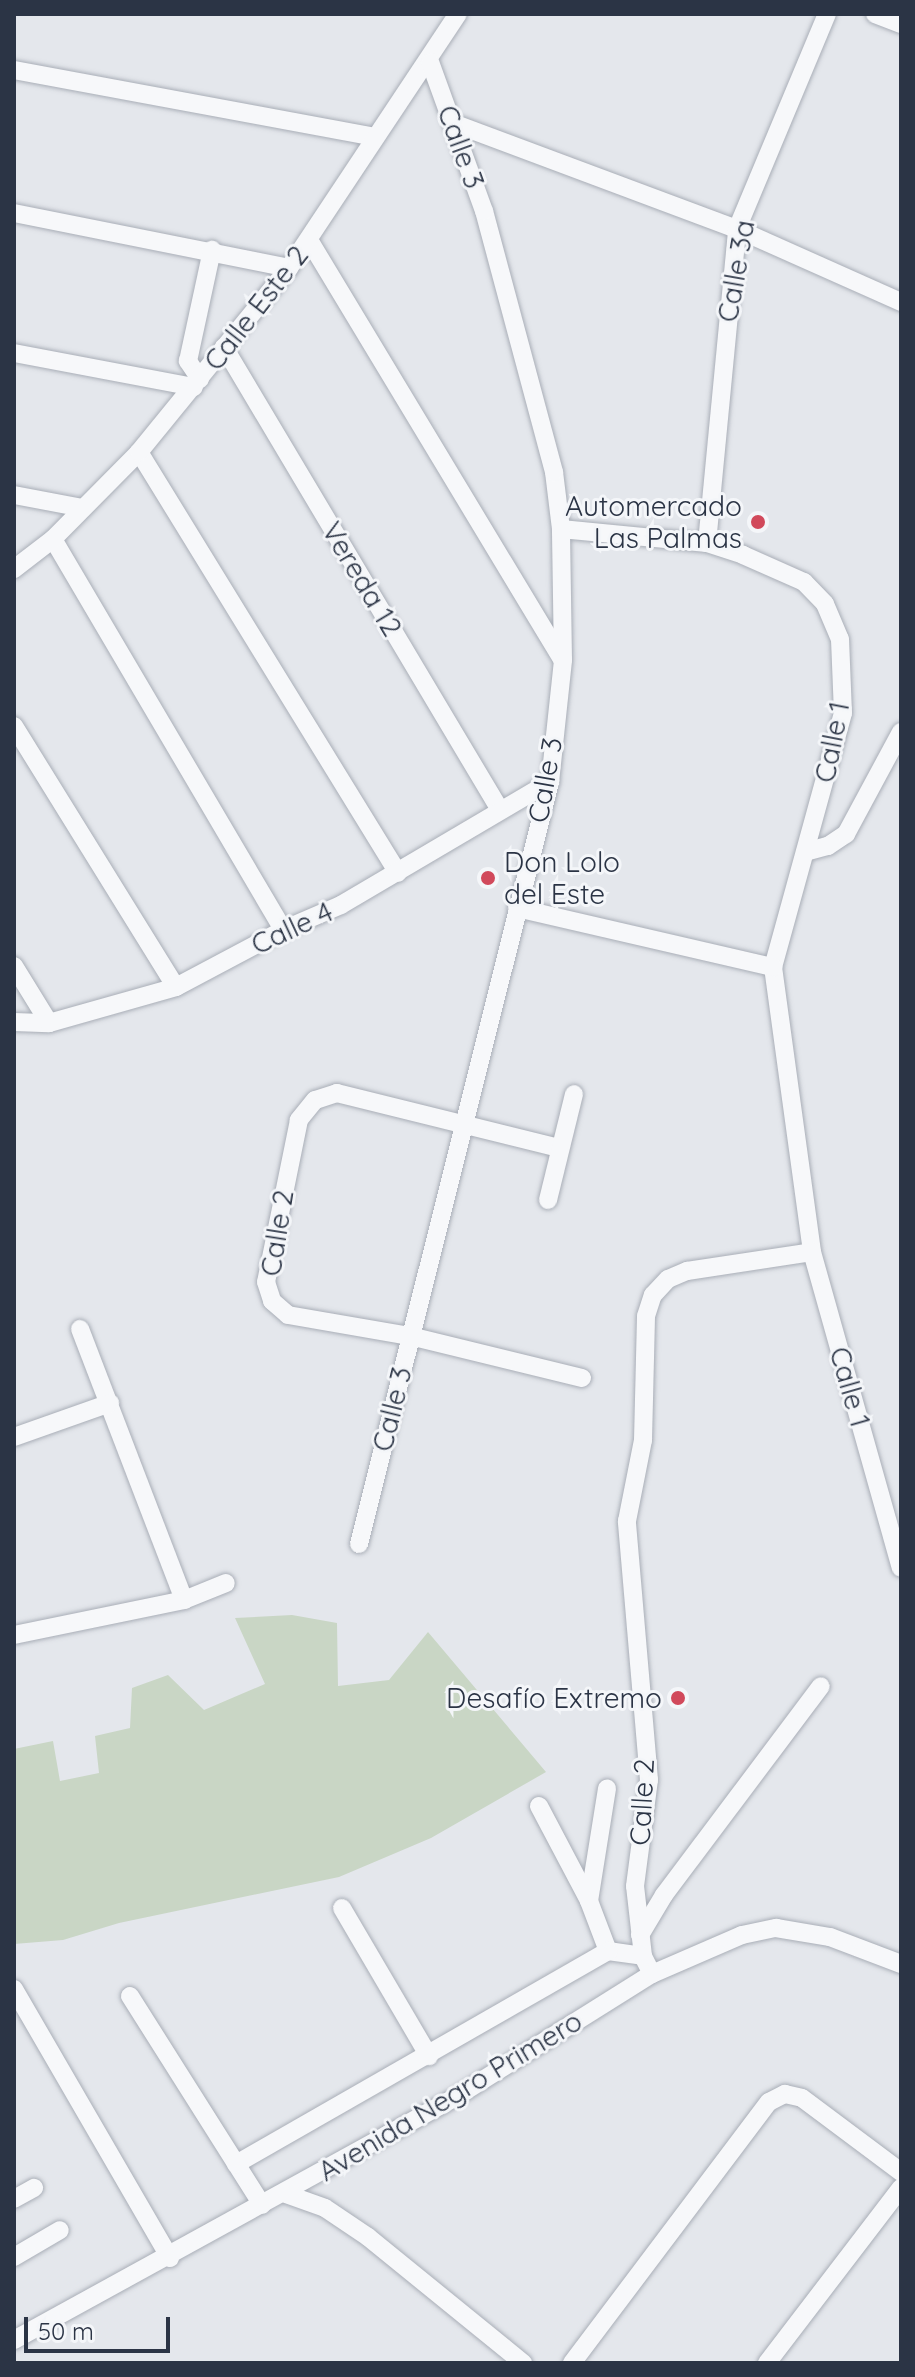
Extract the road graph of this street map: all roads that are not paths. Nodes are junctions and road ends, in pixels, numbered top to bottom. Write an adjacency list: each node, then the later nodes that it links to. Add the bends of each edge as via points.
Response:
1 (458, 14): 5 (street, Calle Este 2)
2 (827, 14): 10 (street, Calle 3a)
3 (875, 14): 4 (street)
4 (901, 24)
5 (430, 62): 7 (street, Calle 3); 8 (street, Calle Este 2)
6 (14, 70): 8 (street)
7 (453, 123): 10 (street); 21 (street, Calle 3, via 484,211 554,472)
8 (374, 137): 11 (street, Calle Este 2)
9 (14, 213): 12 (street)
10 (737, 229): 14 (street); 23 (street, Calle 3a)
11 (309, 240): 13 (street, Calle Este 2); 25 (street)
12 (212, 250): 13 (street); 17 (street, via 188,361)
13 (289, 268): 15 (street, Calle Este 2)
14 (901, 302)
15 (224, 347): 17 (street, Calle Este 2); 29 (street, Vereda 12)
16 (14, 353): 17 (street)
17 (197, 383): 18 (street, Calle Este 2)
18 (139, 452): 20 (street, Calle Este 2); 31 (street)
19 (14, 495): 20 (street)
20 (83, 508): 22 (street, Calle Este 2)
21 (561, 529): 23 (street, Calle 1); 25 (street, Calle 3)
22 (53, 539): 24 (street, Calle Este 2); 33 (street)
23 (707, 543): 30 (street, Calle 1, via 804,582 825,604 840,639 843,713)
24 (14, 569)
25 (563, 660): 28 (street, Calle 3)
26 (14, 726): 36 (street)
27 (901, 732): 30 (street, via 846,834)
28 (550, 782): 29 (street, Calle 4); 32 (street, Calle 3)
29 (500, 810): 31 (street, Calle 4)
30 (805, 852): 35 (street, Calle 1)
31 (398, 873): 33 (street, Calle 4)
32 (517, 908): 35 (street); 40 (street, Calle 3)
33 (283, 930): 36 (street, Calle 4)
34 (14, 966): 38 (street)
35 (773, 967): 43 (street, Calle 1)
36 (176, 987): 38 (street, Calle 4)
37 (14, 1022): 38 (street, Calle 4)
38 (49, 1023)
39 (574, 1094): 41 (street)
40 (463, 1124): 41 (street, Calle 2); 45 (street, Calle 3); 45 (street, Calle 2, via 337,1093 315,1100 299,1120 269,1249 266,1282 272,1301 288,1315)
41 (559, 1148): 42 (street)
42 (548, 1200)
43 (812, 1252): 50 (street, Calle 1); 59 (street, Calle 2, via 687,1271 668,1279 653,1295 646,1316 643,1440 627,1521 649,1780 635,1886)
44 (80, 1329): 47 (street)
45 (410, 1336): 46 (street, Calle 2); 49 (street, Calle 3)
46 (582, 1378)
47 (110, 1403): 48 (street); 52 (street)
48 (14, 1437)
49 (359, 1544)
50 (901, 1568)
51 (226, 1583): 52 (street)
52 (184, 1600): 53 (street)
53 (14, 1635)
54 (821, 1686): 59 (street, via 664,1895)
55 (607, 1788): 57 (street)
56 (539, 1806): 57 (street)
57 (589, 1901): 60 (street)
58 (342, 1908): 66 (street)
59 (640, 1935): 61 (street, Calle 2)
60 (608, 1951): 61 (street); 66 (street)
61 (643, 1956): 63 (street, Calle 2)
62 (901, 1963): 63 (street, Avenida Negro Primero, via 830,1937 776,1928 742,1935)
63 (652, 1974): 71 (street, Avenida Negro Primero, via 454,2098)
64 (14, 1989): 76 (street)
65 (130, 1996): 67 (street)
66 (429, 2056): 67 (street)
67 (236, 2164): 73 (street)
68 (901, 2172): 79 (street, via 802,2098 785,2094 769,2102)
69 (34, 2188): 72 (street)
70 (901, 2188): 80 (street)
71 (286, 2194): 73 (street, Avenida Negro Primero); 78 (street, via 325,2208 368,2237)
72 (14, 2199)
73 (262, 2205): 76 (street, Avenida Negro Primero)
74 (60, 2230): 75 (street)
75 (14, 2257)
76 (170, 2258): 77 (street, Avenida Negro Primero)
77 (14, 2340)
78 (523, 2363)
79 (572, 2363)
80 (767, 2363)

